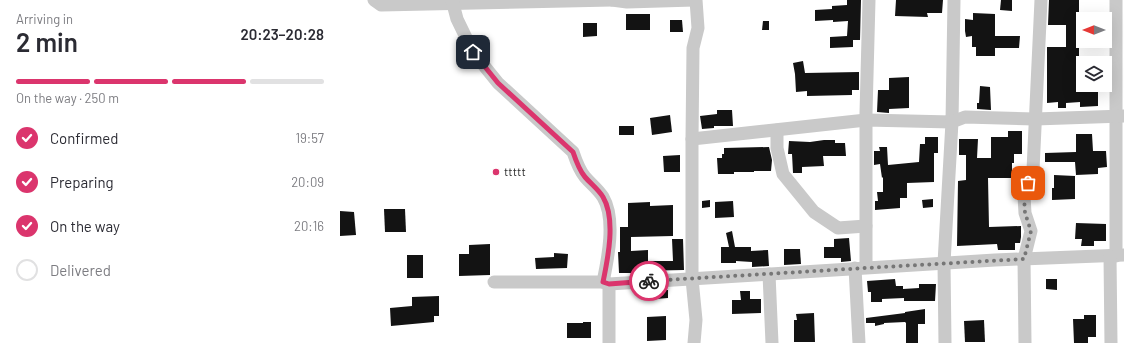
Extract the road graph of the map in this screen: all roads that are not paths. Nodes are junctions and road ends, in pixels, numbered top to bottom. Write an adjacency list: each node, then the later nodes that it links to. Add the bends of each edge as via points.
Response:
1 (374, 0): 8 (street, via 381,5)
2 (612, 0): 3 (street); 8 (street)
3 (695, 0): 14 (street, via 698,28 693,48)
4 (869, 0): 11 (street)
5 (954, 0): 12 (street)
6 (1041, 0): 10 (street)
7 (1116, 0): 9 (street)
8 (453, 1): 23 (street, via 457,19 473,52 498,83 573,152 578,167 604,199 610,220)
9 (1120, 116): 10 (street); 16 (street)
10 (1035, 119): 12 (street, via 965,118); 17 (street, via 1033,170 1024,196 1025,213 1031,231)
11 (866, 120): 12 (street); 13 (street); 15 (street)
12 (952, 122): 18 (street)
13 (777, 130): 14 (street); 15 (street, via 783,174 814,212 838,228)
14 (692, 139): 21 (street)
15 (866, 226): 19 (street)
16 (1117, 256): 17 (street); 30 (street)
17 (1024, 259): 18 (street); 29 (street)
18 (944, 263): 19 (street); 28 (street)
19 (860, 268): 20 (street); 27 (street)
20 (769, 274): 21 (street); 26 (street)
21 (692, 279): 23 (street); 25 (street, via 696,320)
22 (494, 282): 23 (street)
23 (606, 283): 24 (street)
24 (608, 343)
25 (694, 343)
26 (772, 343)
27 (859, 343)
28 (945, 343)
29 (1025, 343)
30 (1111, 343)

